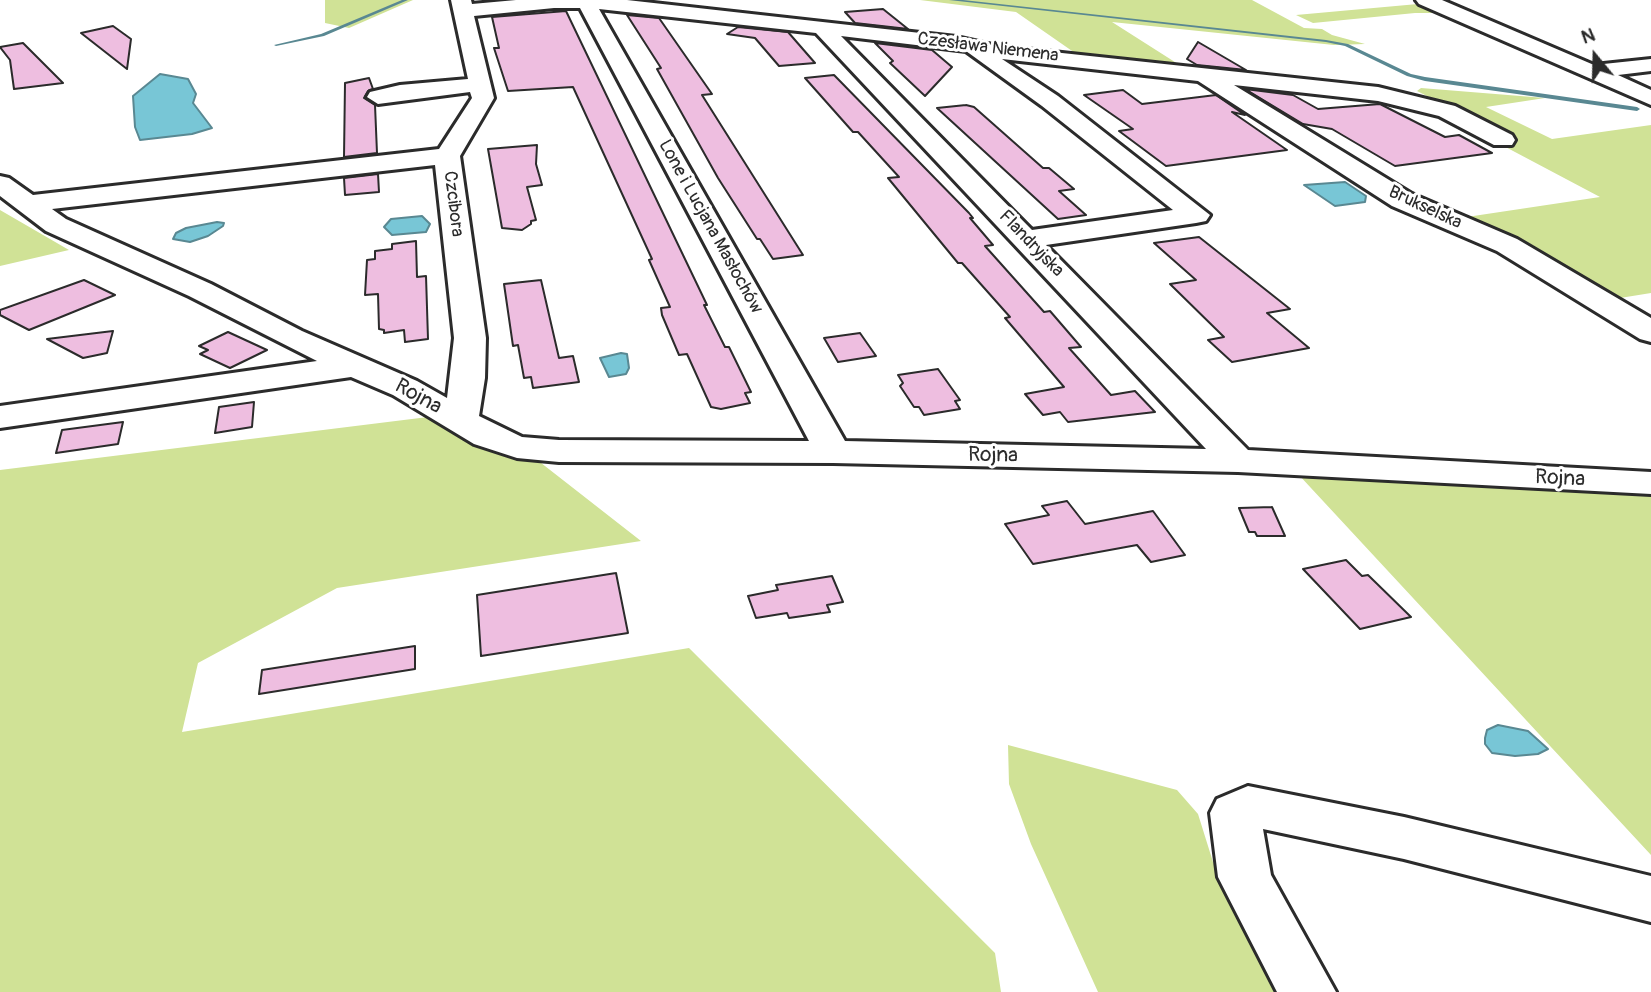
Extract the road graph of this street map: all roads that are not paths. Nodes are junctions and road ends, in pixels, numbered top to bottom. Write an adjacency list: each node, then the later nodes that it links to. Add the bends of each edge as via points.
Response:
1 (1426, 0): 7 (street)
2 (586, 2): 3 (street, Czesława Niemena); 4 (street, Czesława Niemena); 21 (street, Lone i Lucjana Masłochów)
3 (463, 6): 9 (street, Czcibora)
4 (823, 29): 5 (street, Czesława Niemena, via 956,43); 16 (street, Flandryjska)
5 (972, 49): 8 (street, Czesława Niemena); 16 (street, via 1050,101 1196,215)
6 (1651, 65): 7 (street)
7 (1592, 72): 11 (street)
8 (1205, 75): 12 (street, Czesława Niemena, via 1393,97 1447,111); 17 (street, Brukselska, via 1402,200 1507,245)
9 (478, 85): 10 (street); 13 (street, Czcibora, via 481,105)
10 (378, 97)
11 (1651, 98)
12 (1503, 140)
13 (447, 156): 15 (street); 20 (street, Czcibora, via 470,338)
14 (0, 184): 15 (street, Rojna)
15 (26, 204): 18 (street, Rojna, via 56,225)
16 (1027, 239): 22 (street, Flandryjska)
17 (1651, 332)
18 (355, 366): 19 (street); 20 (street, Rojna, via 405,388)
19 (0, 417)
20 (460, 421): 21 (street, Rojna, via 495,440 530,450)
21 (833, 452): 22 (street, Rojna)
22 (1238, 461): 23 (street, Rojna)
23 (1651, 483)
24 (1651, 899): 25 (street, via 1404,838 1248,806 1235,813 1245,877)
25 (1307, 992)

